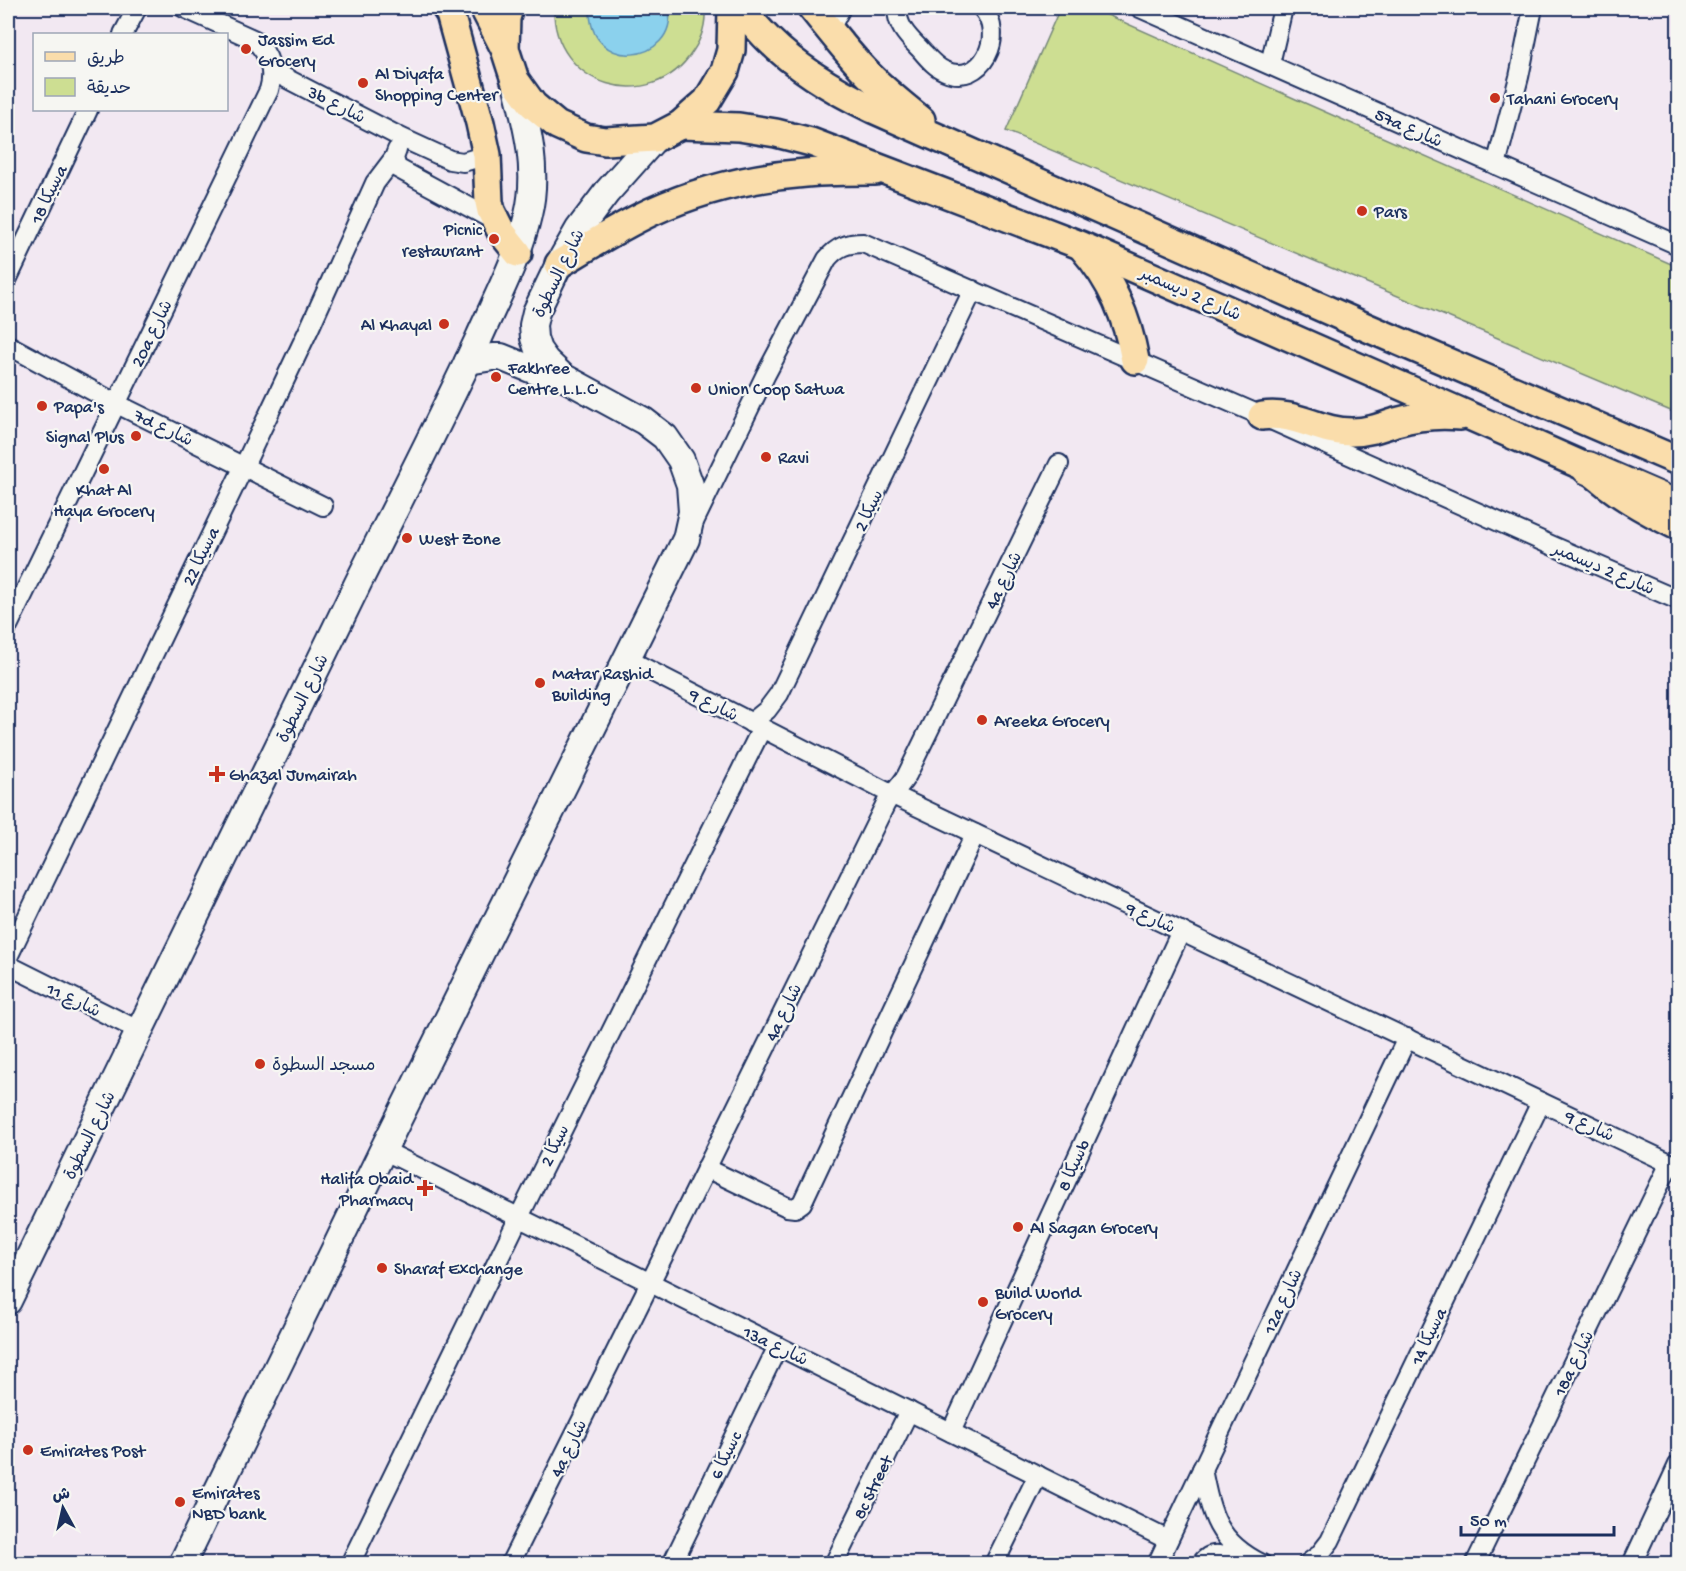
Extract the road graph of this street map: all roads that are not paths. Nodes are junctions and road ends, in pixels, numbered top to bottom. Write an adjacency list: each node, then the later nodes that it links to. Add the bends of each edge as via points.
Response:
1 (137, 8): 15 (street)
2 (184, 8): 18 (street, via 255,40 269,59)
3 (446, 8): 25 (main road)
4 (484, 8): 16 (main road)
5 (509, 8): 16 (main road)
6 (732, 8): 21 (main road, via 725,71 707,101)
7 (740, 8): 24 (main road, via 768,39 817,79)
8 (813, 8): 14 (main road)
9 (897, 8): 10 (street, via 900,25 908,37 940,69 954,74 976,68 990,48 992,23)
10 (982, 8)
11 (1140, 8): 17 (street, 57a شارع)
12 (1283, 8): 17 (street)
13 (1533, 8): 27 (street)
14 (836, 18): 24 (main road, via 864,70)
15 (124, 33)
16 (505, 50): 19 (main road)
17 (1270, 64): 27 (street, 57a شارع)
18 (272, 71): 22 (street, 3b شارع); 41 (street, 20a شارع, via 269,90)
19 (515, 80): 23 (main road, via 533,105 557,125 586,138); 33 (main road, شارع السطوة, via 528,129 532,172 529,212)
20 (88, 111): 35 (street, سيكا 18a)
21 (680, 125): 23 (main road); 28 (main road, شارع 2 ديسمبر, via 776,133)
22 (402, 138): 25 (street, 3b شارع, via 456,162); 26 (street)
23 (655, 138): 34 (main road, شارع السطوة, via 592,211)
24 (947, 141): 44 (main road)
25 (487, 155): 29 (main road, via 489,202)
26 (394, 158): 29 (street, via 401,171); 46 (street, سيكا 22a, via 375,183)
27 (1496, 165): 31 (street, 57a شارع)
28 (889, 171): 30 (main road, شارع 2 ديسمبر); 34 (main road, via 807,173 743,182 651,212)
29 (495, 221): 33 (main road)
30 (1080, 245): 38 (main road, via 1117,298); 43 (main road, شارع 2 ديسمبر)
31 (1678, 245)
32 (870, 246): 36 (street, شارع 2 ديسمبر); 51 (street, شارع السطوة, via 842,246 827,259)
33 (518, 253): 39 (main road, شارع السطوة)
34 (559, 264): 40 (main road, شارع السطوة, via 533,325 538,350)
35 (8, 278)
36 (973, 290): 38 (street, شارع 2 ديسمبر); 55 (street, سيكا 2, via 779,694)
37 (8, 345): 41 (street, 7d شارع)
38 (1135, 360): 42 (street, شارع 2 ديسمبر)
39 (468, 361): 40 (main road, via 501,357); 61 (main road, شارع السطوة)
40 (563, 377): 51 (main road, شارع السطوة, via 644,421 665,438 681,460 690,485 692,512)
41 (117, 404): 46 (street, 7d شارع); 53 (street, 20a شارع)
42 (1262, 416): 43 (main road, via 1286,415 1323,428 1352,432 1426,415); 52 (street, شارع 2 ديسمبر)
43 (1473, 418): 47 (main road, شارع 2 ديسمبر)
44 (1678, 461)
45 (1059, 464): 56 (street, 4a شارع, via 908,775)
46 (244, 466): 48 (street, 7d شارع); 59 (street, سيكا 22a)
47 (1588, 468): 49 (highway); 50 (main road, شارع 2 ديسمبر, via 1623,497)
48 (323, 506)
49 (1678, 507)
50 (1678, 526)
51 (686, 538): 54 (main road, شارع السطوة)
52 (1678, 600)
53 (8, 626)
54 (627, 659): 55 (street, شارع 9); 64 (main road, شارع السطوة)
55 (757, 725): 56 (street, شارع 9); 67 (street, سيكا 2)
56 (891, 794): 57 (street, شارع 9); 66 (street, 4a شارع)
57 (975, 834): 58 (street, شارع 9); 66 (street, via 802,1203 795,1208 787,1207)
58 (1180, 931): 62 (street, شارع 9); 72 (street, سيكا 8b)
59 (8, 957)
60 (8, 965): 61 (street, شارع 11)
61 (140, 1031): 69 (main road, شارع السطوة)
62 (1407, 1038): 63 (street, شارع 9); 74 (street, 12a شارع)
63 (1540, 1102): 65 (street, شارع 9); 87 (street, سيكا 14a, via 1330,1541 1319,1556)
64 (383, 1150): 67 (street, 13a شارع); 77 (main road, شارع السطوة)
65 (1674, 1165): 88 (street, 18a شارع)
66 (706, 1168): 68 (street, 4a شارع)
67 (519, 1217): 68 (street, 13a شارع); 78 (street, سيكا 2)
68 (650, 1283): 70 (street, 13a شارع); 79 (street, 4a شارع)
69 (8, 1301)
70 (778, 1346): 71 (street, 13a شارع); 80 (street, سيكا 6c)
71 (909, 1411): 72 (street, 13a شارع); 81 (street, 8c Street)
72 (951, 1432): 75 (street, 13a شارع)
73 (1678, 1465): 89 (street)
74 (1202, 1468): 76 (street, 12a شارع); 86 (street, via 1208,1500 1222,1532 1248,1557)
75 (1038, 1475): 76 (street, 13a شارع); 82 (street)
76 (1168, 1540): 83 (street, 12a شارع)
77 (182, 1563)
78 (350, 1563)
79 (510, 1563)
80 (672, 1563)
81 (834, 1563)
82 (994, 1563)
83 (1157, 1563)
84 (1201, 1563): 85 (street, via 1213,1554 1221,1554)
85 (1239, 1563)
86 (1263, 1563)
87 (1307, 1563)
88 (1475, 1563)
89 (1632, 1563)

